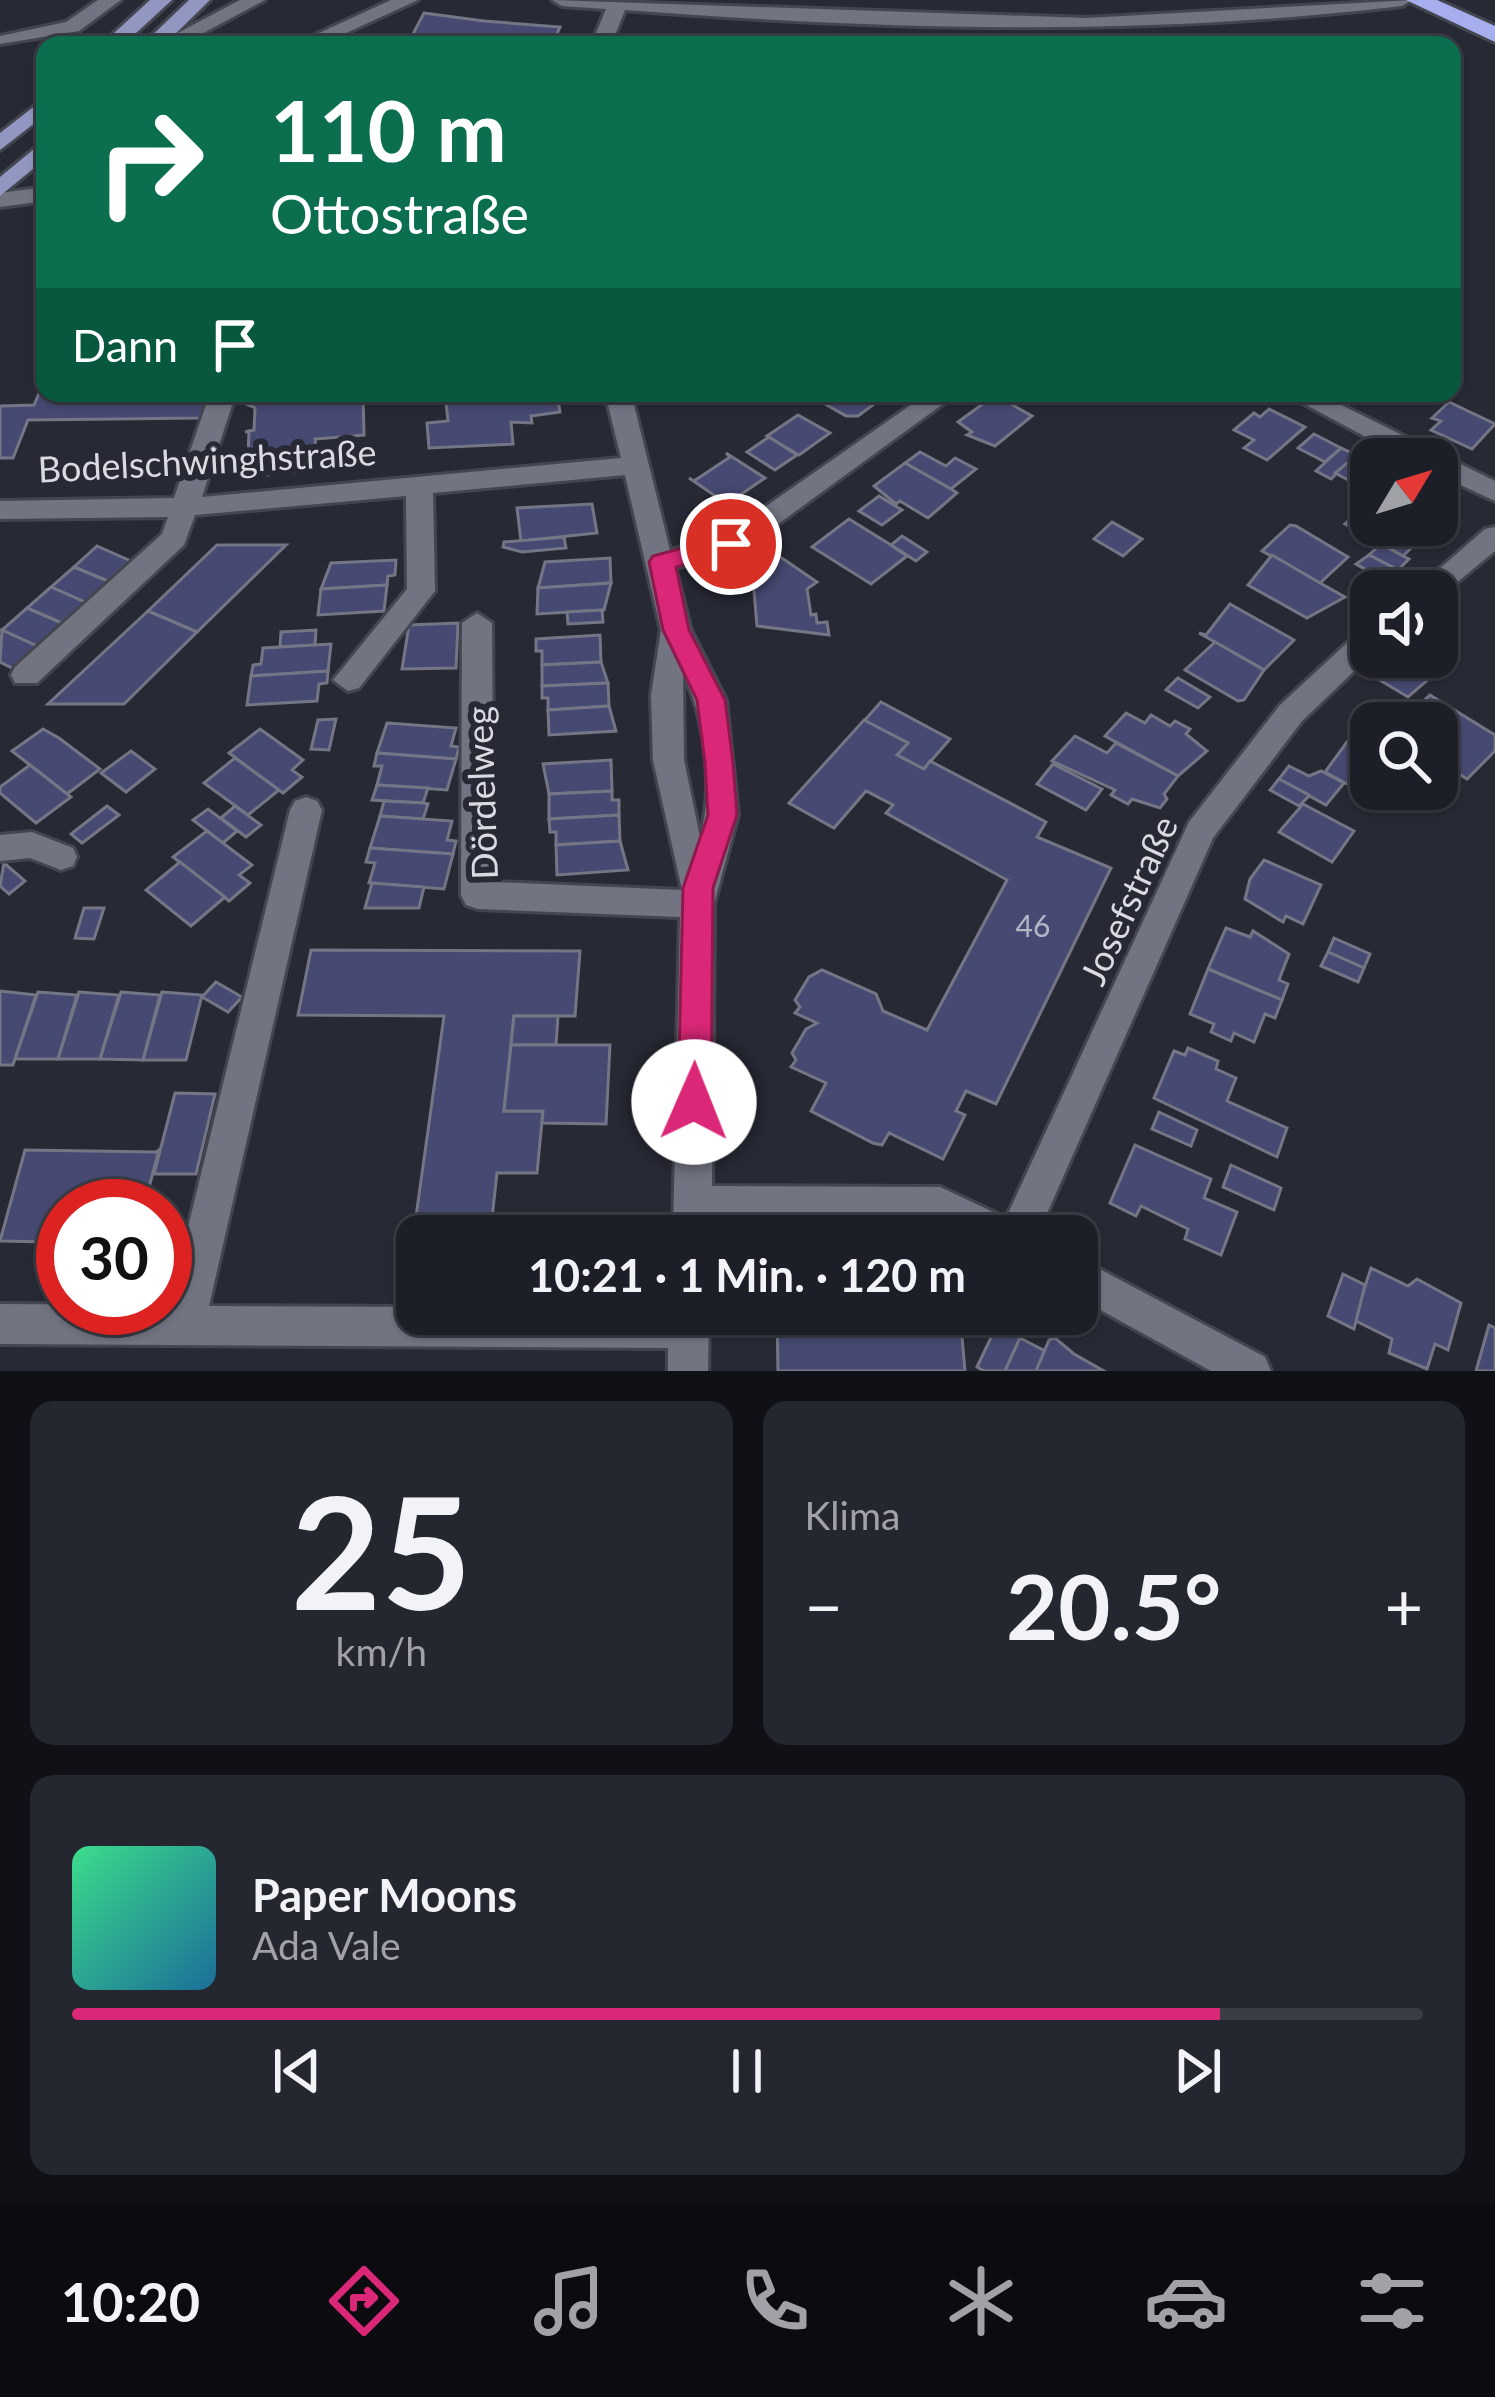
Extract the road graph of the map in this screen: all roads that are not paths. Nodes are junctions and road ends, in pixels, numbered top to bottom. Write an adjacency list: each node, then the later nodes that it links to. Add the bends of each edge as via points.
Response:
1 (111, 0): 20 (street, via 71,27)
2 (162, 0): 15 (main road)
3 (200, 0): 16 (main road)
4 (254, 0): 17 (street)
5 (408, 0): 18 (street)
6 (562, 0): 11 (street)
7 (1060, 0): 13 (street)
8 (1402, 0): 13 (street, via 1213,22)
9 (1418, 0): 14 (highway)
10 (1475, 0): 12 (highway)
11 (619, 2): 13 (street); 19 (street)
12 (1495, 9)
13 (1067, 26)
14 (1495, 35)
15 (122, 36)
16 (162, 36)
17 (183, 36)
18 (324, 36)
19 (605, 36)
20 (7, 40)
21 (36, 112): 22 (main road)
22 (0, 144)
23 (36, 155): 24 (main road)
24 (0, 189)
25 (36, 195): 26 (street)
26 (0, 200)
27 (221, 402): 36 (street)
28 (620, 402): 32 (street)
29 (932, 402): 39 (street, via 731,544)
30 (1315, 402): 31 (street)
31 (1387, 438)
32 (636, 465): 34 (street, Bodelschwinghstraße); 39 (street)
33 (1458, 474): 35 (street)
34 (418, 488): 36 (street, Bodelschwinghstraße); 45 (street, Bodelschwinghstraße, via 421,591)
35 (1495, 492)
36 (188, 507): 37 (street, Bodelschwinghstraße); 44 (street, via 174,538)
37 (0, 510)
38 (1495, 536): 40 (street)
39 (662, 562): 42 (street)
40 (1454, 570)
41 (477, 622): 49 (street, Dördelweg, via 478,895)
42 (676, 630): 49 (street, via 664,679 672,808); 49 (street, via 711,700 718,743 722,815)
43 (1350, 658): 53 (street, Josefstraße, via 1292,713 1199,831)
44 (26, 675)
45 (348, 680)
46 (306, 810): 55 (street)
47 (0, 848): 48 (street, via 32,844)
48 (61, 857)
49 (698, 896): 50 (street)
50 (692, 1215)
51 (775, 1215): 52 (street, via 940,1205)
52 (960, 1215)
53 (1027, 1215)
54 (1098, 1287): 62 (street)
55 (192, 1292)
56 (0, 1324): 57 (street)
57 (36, 1324)
58 (396, 1324): 59 (street)
59 (192, 1326)
60 (689, 1335): 61 (street)
61 (688, 1371)
62 (1251, 1371)

